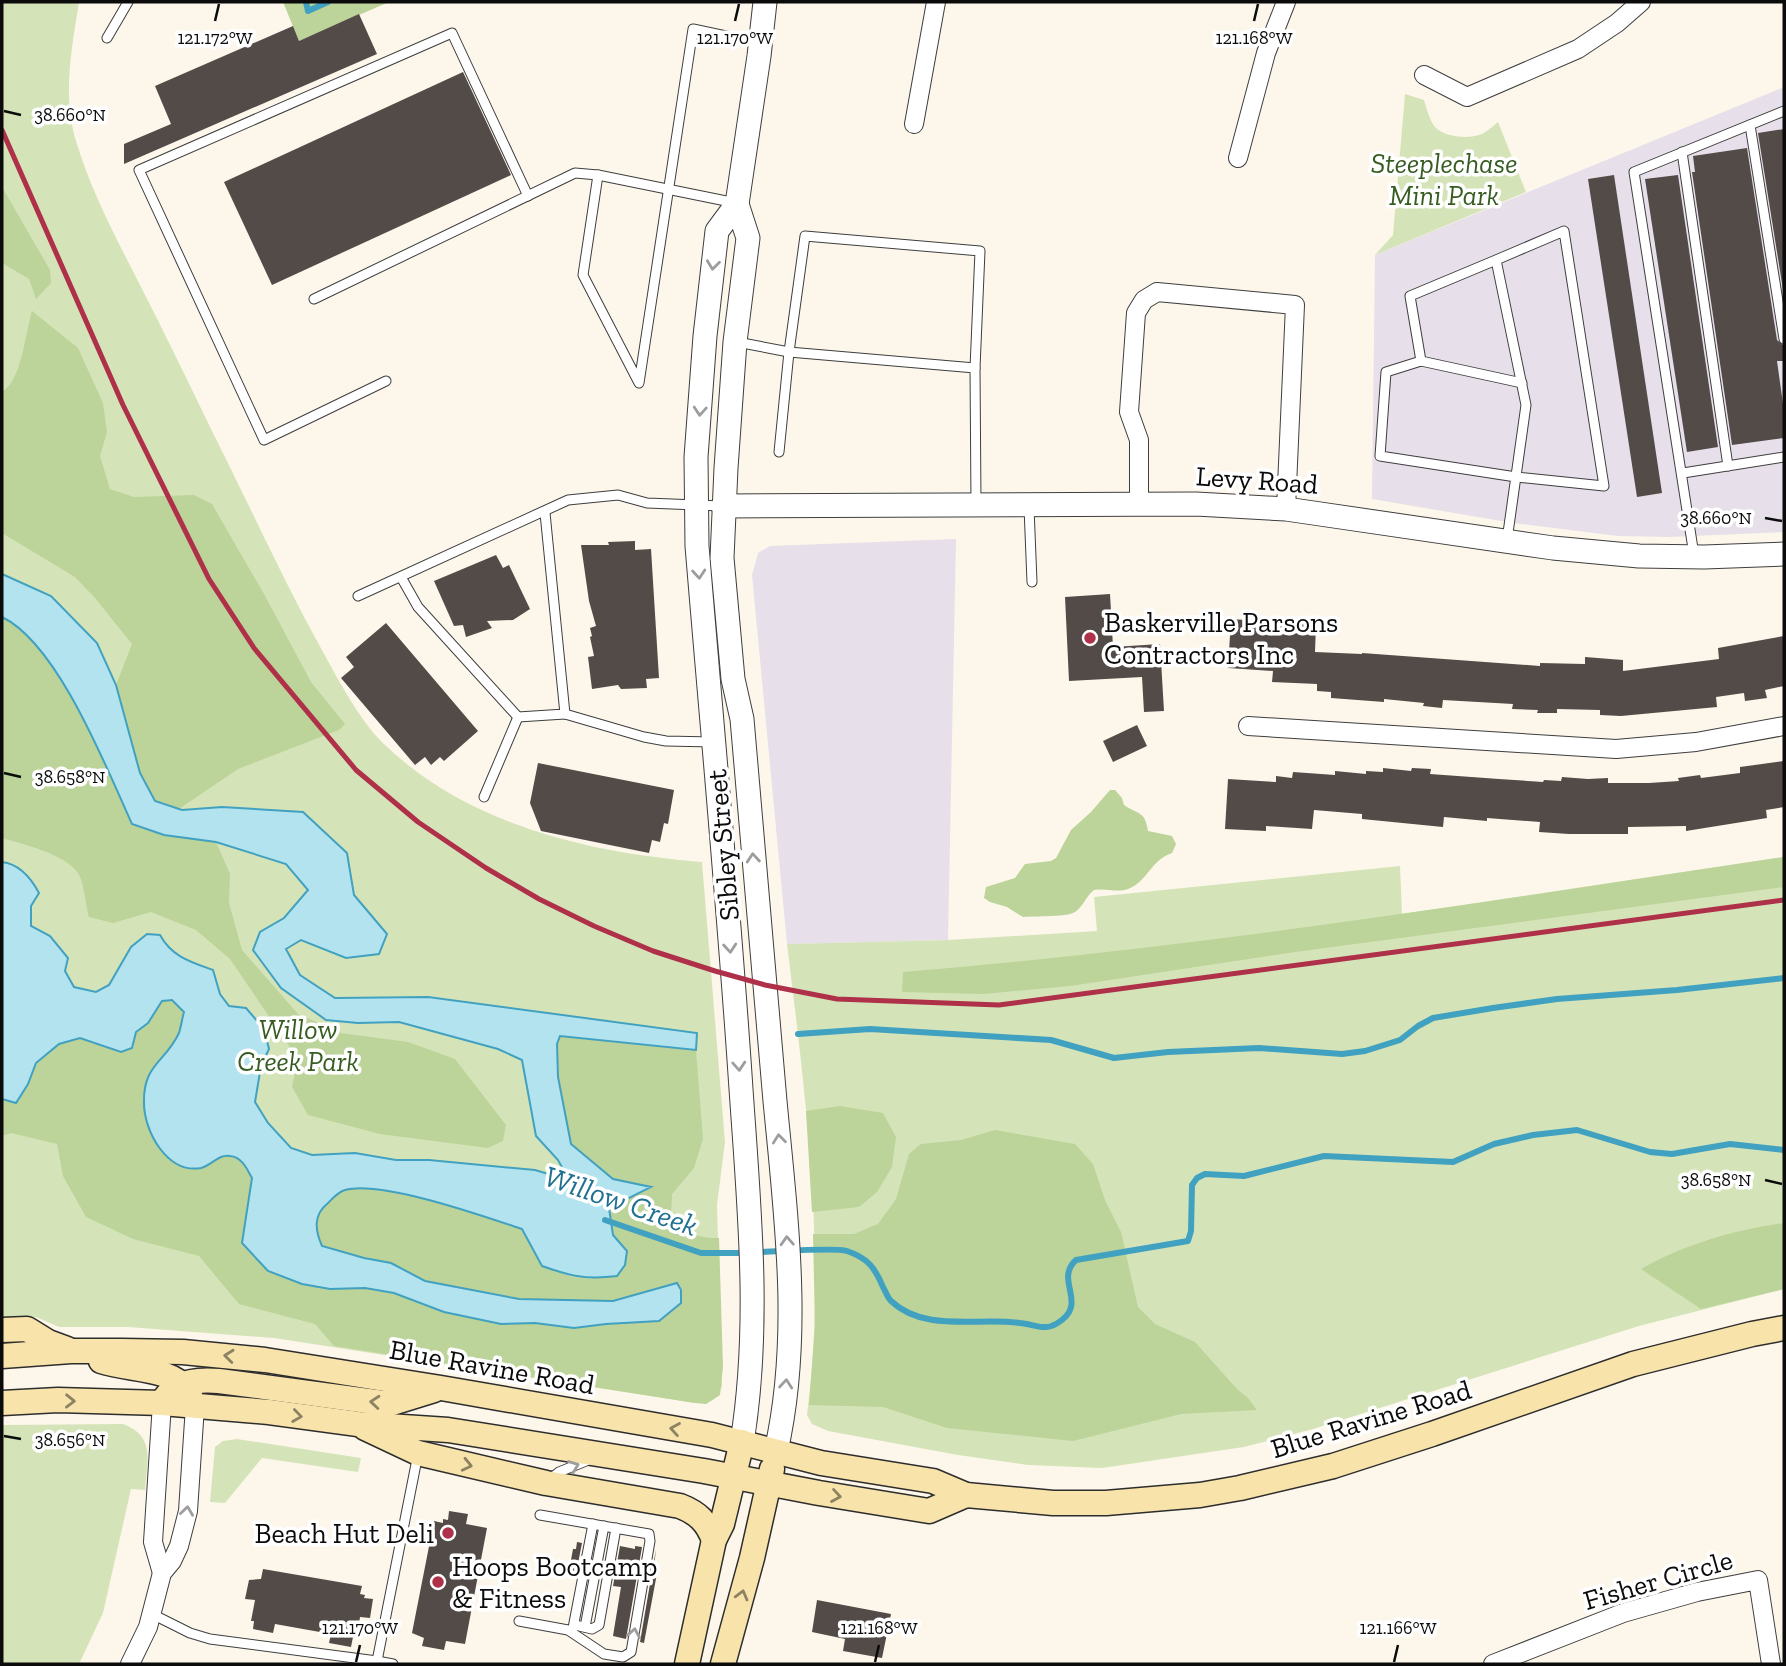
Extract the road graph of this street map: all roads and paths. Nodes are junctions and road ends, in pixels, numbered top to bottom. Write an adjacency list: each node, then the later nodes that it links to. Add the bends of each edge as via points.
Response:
1 (128, 2): 6 (lane)
2 (765, 2): 7 (street, Sibley Street)
3 (936, 2): 10 (street)
4 (1286, 2): 13 (street, via 1266,53)
5 (1641, 2): 8 (street, via 1578,49 1467,97)
6 (107, 38)
7 (761, 44): 15 (lane, via 693,29); 17 (street, Sibley Street)
8 (1424, 75)
9 (1784, 111): 11 (lane)
10 (914, 124)
11 (1750, 125): 12 (lane); 20 (lane)
12 (1682, 152): 29 (lane); 30 (lane, via 1634,172)
13 (1238, 158)
14 (598, 175): 15 (lane); 15 (lane, via 583,275 639,383); 16 (lane, via 575,173)
15 (668, 188): 17 (lane)
16 (528, 196): 19 (lane); 25 (lane, via 452,33 139,170 264,440)
17 (737, 204): 21 (street, Sibley Street, via 748,238); 33 (street, Sibley Street, one-way to 33, via 717,232 705,336)
18 (1496, 260): 23 (lane, via 1410,296); 26 (lane); 31 (lane, via 1564,232 1604,486)
19 (314, 299)
20 (1784, 340)
21 (735, 342): 22 (lane); 34 (street, Sibley Street)
22 (789, 352): 24 (lane); 24 (lane, via 805,236 979,251); 27 (lane)
23 (1421, 361): 26 (lane); 31 (lane, via 1386,372 1380,456)
24 (975, 368): 35 (lane)
25 (386, 380)
26 (1522, 383): 31 (lane, via 1526,405)
27 (779, 452)
28 (1784, 457): 29 (lane)
29 (1728, 466): 30 (lane)
30 (1683, 473): 41 (lane)
31 (1516, 477): 39 (lane)
32 (1139, 504): 36 (street, Levy Road); 37 (street, Levy Road); 37 (street, via 1139,440 1129,412 1136,313 1144,300 1157,292 1295,305)
33 (695, 506): 34 (lane); 38 (lane, via 647,503 618,495 568,500); 49 (street, Sibley Street, one-way to 49)
34 (723, 506): 35 (street, Levy Road); 62 (street, Sibley Street, one-way to 34, via 788,1371 786,1207 742,719 733,679 722,558)
35 (976, 506): 36 (street, Levy Road)
36 (1029, 507): 43 (lane)
37 (1286, 509): 39 (street, Levy Road)
38 (545, 513): 42 (lane); 45 (lane)
39 (1507, 541): 41 (street, Levy Road, via 1639,556)
40 (1784, 554): 41 (street, Levy Road)
41 (1695, 557)
42 (401, 577): 44 (lane); 46 (lane, via 418,607)
43 (1032, 582)
44 (358, 596)
45 (565, 714): 46 (lane); 49 (lane, via 644,737)
46 (519, 717): 50 (lane)
47 (1248, 726): 48 (street, via 1616,749 1696,742)
48 (1784, 726)
49 (713, 742): 61 (street, Sibley Street, one-way to 61, via 752,1277 751,1358)
50 (484, 797)
51 (1784, 1328): 67 (main road, Blue Ravine Road, via 1633,1364 1432,1434 1240,1489 1106,1503)
52 (2, 1330): 53 (main road, via 27,1329)
53 (71, 1351): 54 (main road, Blue Ravine Road); 55 (main road); 56 (main road, Blue Ravine Road, one-way to 53, via 220,1355)
54 (2, 1356)
55 (183, 1384): 56 (main road, one-way to 55, via 383,1403 219,1381); 58 (main road); 59 (main road)
56 (441, 1388): 61 (main road, Blue Ravine Road, one-way to 56)
57 (2, 1403): 58 (main road, one-way to 58)
58 (162, 1403): 59 (main road); 73 (street, via 153,1542)
59 (195, 1406): 60 (main road, one-way to 60, via 358,1424 399,1446); 73 (street, one-way to 59, via 179,1546 188,1511)
60 (420, 1441): 63 (main road, Blue Ravine Road); 65 (main road, one-way to 65); 78 (lane)
61 (742, 1442): 62 (main road, Blue Ravine Road); 64 (main road, Sibley Street)
62 (776, 1451): 66 (main road, Sibley Street); 67 (main road, Blue Ravine Road, via 933,1481)
63 (604, 1454): 64 (main road, Blue Ravine Road); 65 (lane, one-way to 63, via 559,1472)
64 (734, 1476): 66 (main road, Blue Ravine Road); 72 (main road, Sibley Street)
65 (546, 1483): 72 (main road, via 680,1506 695,1512 709,1526)
66 (768, 1483): 67 (main road, Blue Ravine Road, one-way to 67, via 929,1511); 82 (main road, Sibley Street, one-way to 66)
67 (966, 1495)
68 (540, 1515): 69 (lane)
69 (593, 1524): 70 (lane); 76 (lane)
70 (604, 1526): 71 (lane); 77 (lane)
71 (616, 1528): 76 (lane, one-way to 71, via 604,1654 623,1657 631,1652 650,1537); 77 (lane, via 599,1625)
72 (714, 1540): 81 (main road, Sibley Street)
73 (162, 1573): 74 (street)
74 (152, 1614): 78 (lane, via 210,1639); 79 (street)
75 (519, 1621): 76 (lane)
76 (572, 1628): 77 (lane)
77 (585, 1628)
78 (377, 1661): 80 (lane)
79 (130, 1664)
80 (393, 1664)
81 (687, 1664)
82 (723, 1664)
83 (1493, 1664): 84 (street, Fisher Circle, via 1623,1613 1758,1580)
84 (1771, 1664)

